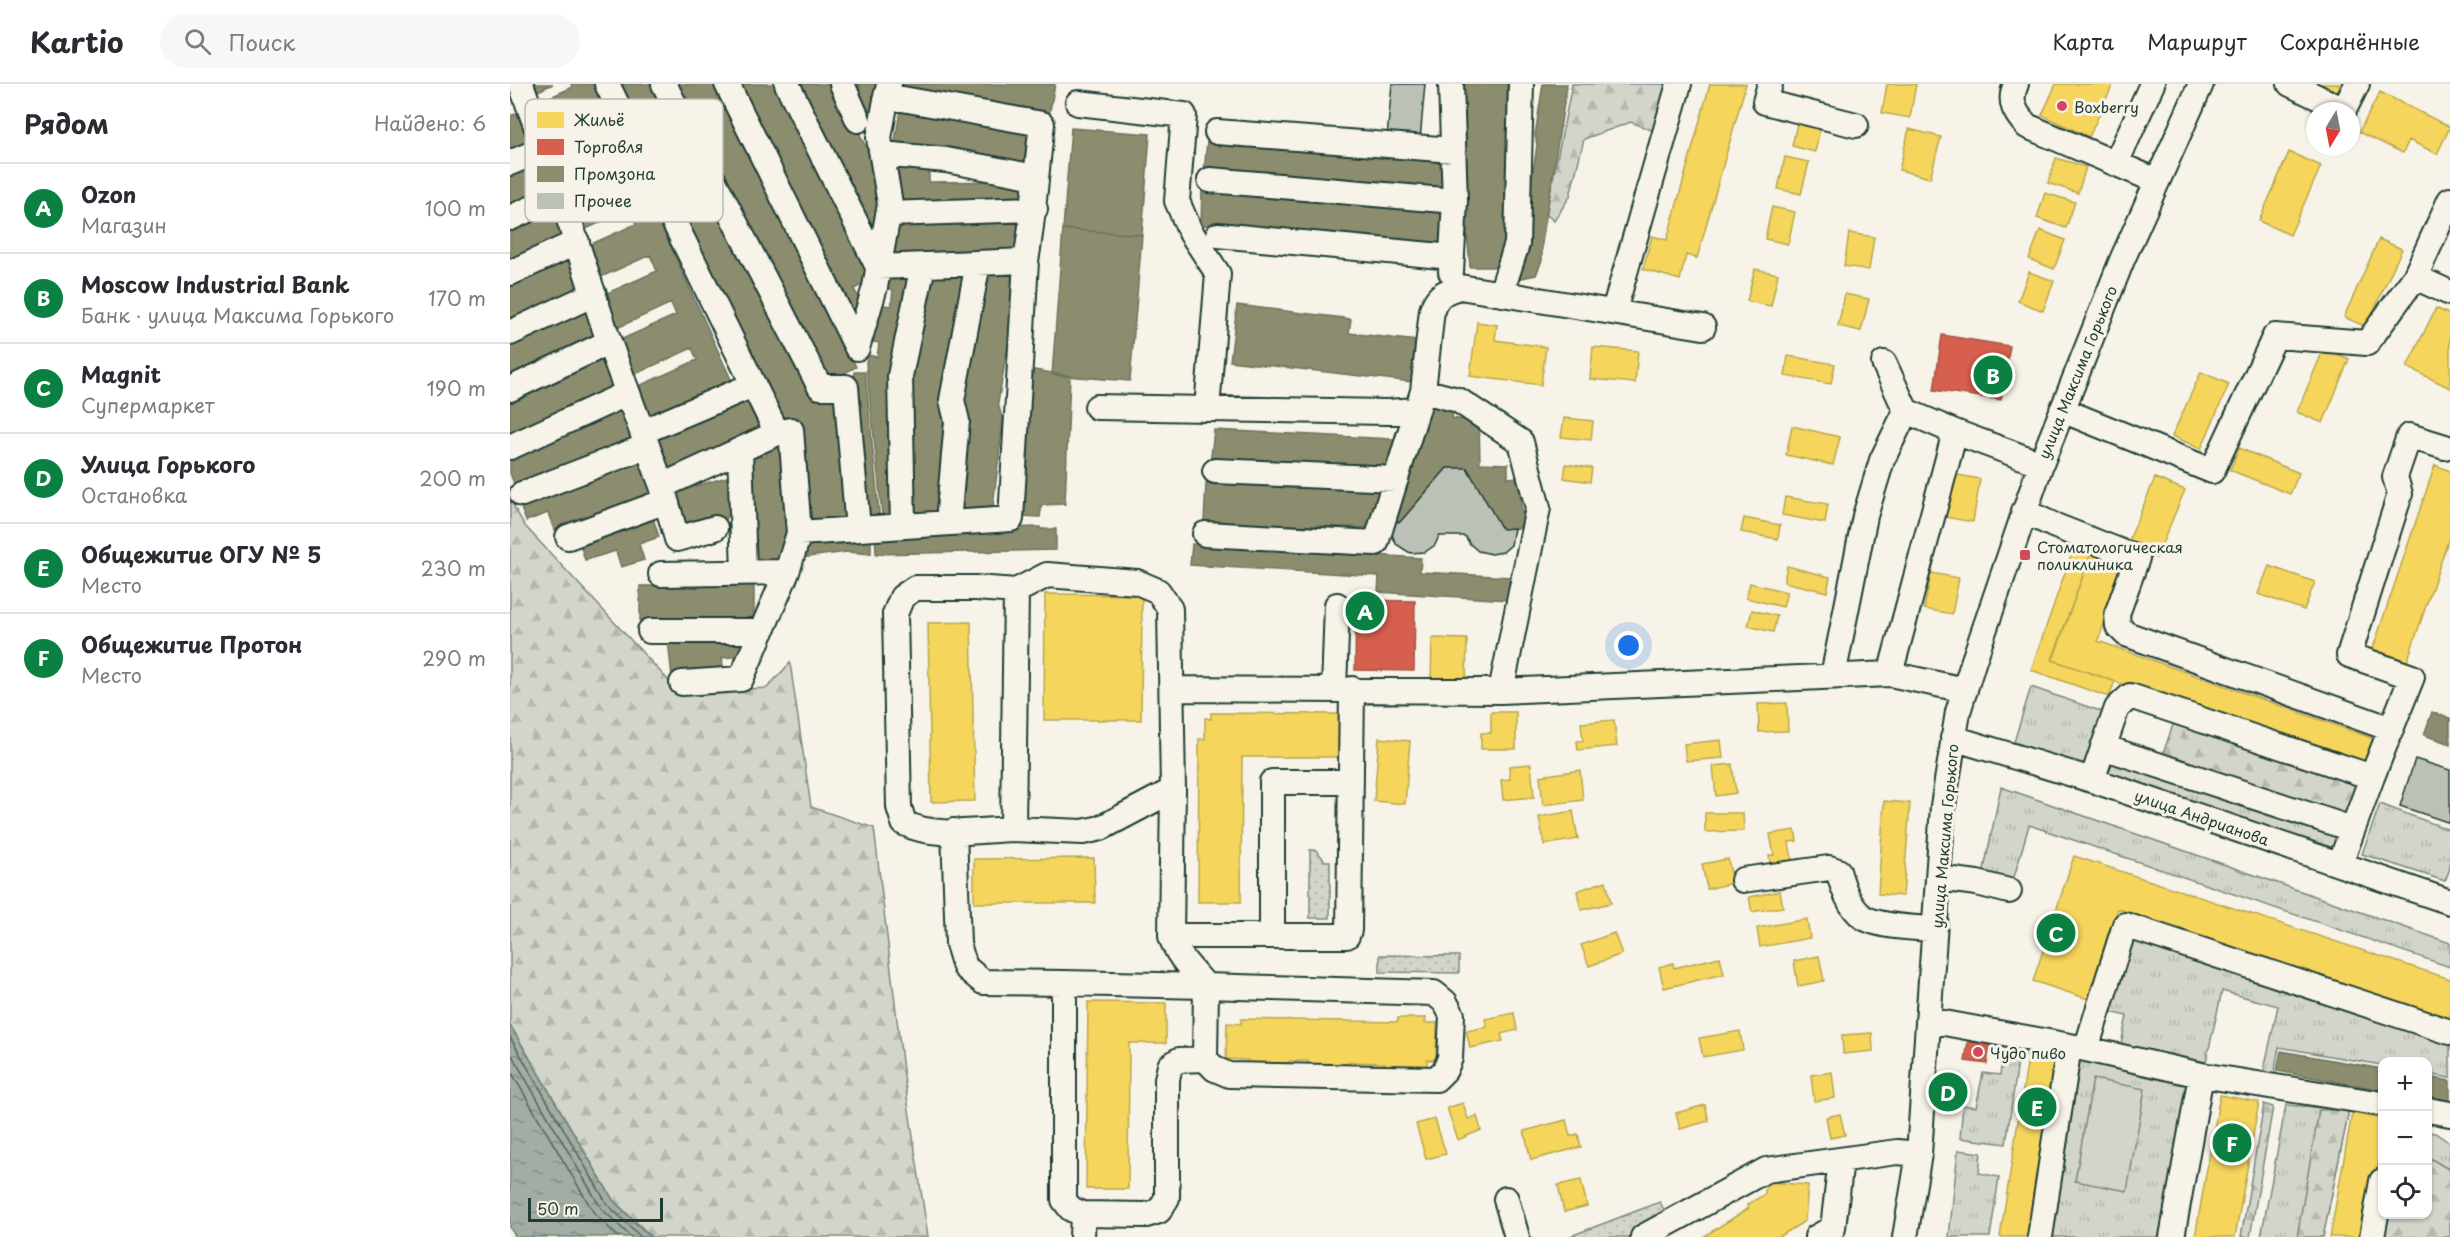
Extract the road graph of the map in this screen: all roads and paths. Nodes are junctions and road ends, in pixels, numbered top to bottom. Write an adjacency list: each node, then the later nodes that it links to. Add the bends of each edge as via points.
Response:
1 (607, 84): 16 (street)
2 (664, 84): 17 (street)
3 (727, 84): 45 (street, via 857,348)
4 (787, 84): 45 (street)
5 (842, 84): 19 (street)
6 (1451, 84): 22 (street)
7 (1521, 84): 49 (street, via 1517,244)
8 (1679, 84): 52 (street)
9 (2016, 84): 26 (street, via 2012,106 2027,126)
10 (2151, 84): 26 (street)
11 (2201, 84): 29 (street, улица Максима Горького)
12 (2290, 84): 13 (street, via 2344,110)
13 (2356, 84)
14 (887, 90): 23 (street, via 879,138); 27 (street, via 1042,124)
15 (1767, 93): 20 (street)
16 (614, 99)
17 (672, 99)
18 (1078, 103): 62 (street, via 1184,115 1177,201 1190,231 1218,274)
19 (858, 120)
20 (1856, 125)
21 (1217, 132): 22 (street)
22 (1453, 150): 32 (street)
23 (882, 154): 27 (street, via 946,160); 35 (street)
24 (525, 156): 25 (street)
25 (510, 163)
26 (2116, 164): 29 (street)
27 (1035, 177): 33 (street)
28 (1210, 180): 32 (street)
29 (2157, 181): 63 (street, улица Максима Горького)
30 (723, 199): 80 (street, via 820,387 846,387)
31 (2450, 200): 47 (street)
32 (1455, 201): 41 (street)
33 (1035, 209): 35 (street); 42 (street)
34 (525, 211): 36 (street)
35 (888, 214): 45 (street)
36 (510, 218)
37 (570, 222): 40 (street)
38 (674, 222): 57 (street)
39 (1218, 235): 41 (street)
40 (577, 242): 46 (street); 51 (street)
41 (1452, 257): 48 (street)
42 (1026, 261): 43 (street); 77 (street, via 1011,519)
43 (978, 263): 44 (street); 77 (street, via 952,400 957,421)
44 (923, 265): 45 (street); 78 (street, via 900,376)
45 (878, 267)
46 (510, 273)
47 (2415, 277): 50 (street); 63 (street, via 2367,343 2275,336 2212,471)
48 (1450, 289): 49 (street); 60 (street, via 1436,299 1432,310)
49 (1501, 293): 52 (street)
50 (2450, 293)
51 (594, 294): 54 (street); 55 (street)
52 (1614, 311): 53 (street)
53 (1703, 327)
54 (510, 333)
55 (609, 342): 58 (street); 59 (street)
56 (1884, 363): 64 (street)
57 (753, 385): 66 (street); 67 (street)
58 (510, 389)
59 (628, 393): 67 (street); 68 (street)
60 (1420, 401): 62 (street, via 1387,412); 73 (street); 97 (street, via 1458,400 1521,442 1538,508)
61 (1097, 407): 62 (street)
62 (1207, 409)
63 (2062, 410): 71 (street, улица Максима Горького)
64 (1906, 411): 65 (street); 92 (street, via 1882,460 1865,516)
65 (1954, 432): 71 (street); 91 (street)
66 (777, 433): 70 (street); 81 (street, via 791,430)
67 (645, 439): 74 (street); 75 (street)
68 (510, 447)
69 (2445, 447): 98 (street, via 2409,436 2395,477 2400,494 2349,655 2412,677)
70 (740, 450): 75 (street); 85 (street)
71 (2041, 464): 76 (street, улица Максима Горького)
72 (1215, 471): 73 (street)
73 (1396, 479): 82 (street, via 1376,543)
74 (522, 494)
75 (664, 494): 79 (street, via 676,539); 83 (street)
76 (2024, 511): 96 (street, улица Максима Горького); 98 (street, via 2137,558 2117,614 2118,626 2126,634)
77 (948, 523): 78 (street)
78 (903, 526): 80 (street)
79 (715, 528)
80 (858, 529): 81 (street)
81 (799, 532): 84 (street)
82 (1205, 534)
83 (568, 537)
84 (787, 572): 85 (street); 90 (street)
85 (744, 573): 86 (street)
86 (661, 574)
87 (1016, 591): 94 (street, via 1047,575 1137,582 1158,591 1170,609); 105 (street); 107 (street, via 915,588 902,597 895,614 899,807 904,823 918,830)
88 (1337, 605): 95 (street)
89 (650, 631): 90 (street)
90 (762, 631): 93 (street, via 741,679)
91 (1890, 674): 92 (street); 96 (street)
92 (1833, 676): 97 (street)
93 (682, 683)
94 (1172, 689): 95 (street); 104 (street)
95 (1343, 689): 97 (street); 103 (street)
96 (1965, 690): 99 (street, улица Максима Горького)
97 (1501, 691)
98 (2391, 729): 101 (street)
99 (1953, 738): 102 (street, улица Андрианова); 109 (street, улица Максима Горького)
100 (2103, 747): 101 (street, via 2117,708 2130,696); 102 (street); 106 (street)
101 (2372, 777): 106 (street)
102 (2092, 780): 108 (street, улица Андрианова)
103 (1351, 782): 115 (street, via 1347,936); 115 (street, via 1272,782)
104 (1173, 790): 105 (street, via 1101,828 1083,832); 114 (street)
105 (1013, 829): 107 (street)
106 (2352, 829): 108 (street)
107 (954, 831): 116 (street, via 958,944 965,967 983,982)
108 (2340, 864): 112 (street, улица Андрианова)
109 (1938, 878): 111 (street); 113 (street, улица Максима Горького)
110 (1743, 880): 113 (street, via 1829,868 1838,872 1847,897 1863,917 1890,925)
111 (2009, 891)
112 (2450, 902)
113 (1935, 929): 118 (street, улица Максима Горького)
114 (1171, 936): 115 (street); 117 (street, via 1182,960)
115 (1272, 936)
116 (1064, 983): 117 (street); 130 (street, via 1064,1200)
117 (1206, 986): 121 (street); 121 (street, via 1434,993 1452,1015 1450,1058 1436,1079 1229,1075 1215,1069)
118 (1928, 1020): 120 (street); 126 (street, улица Максима Горького)
119 (2450, 1032): 120 (street, via 2125,926)
120 (2078, 1048): 122 (street); 135 (street)
121 (1206, 1059): 130 (street, via 1179,1060 1170,1066 1167,1198 1159,1211)
122 (2201, 1075): 123 (street); 136 (street)
123 (2378, 1103)
124 (2432, 1111): 125 (street)
125 (2450, 1114)
126 (1918, 1154): 127 (street, via 1897,1152); 134 (street, улица Максима Горького)
127 (1841, 1160): 132 (street, via 1766,1170); 133 (street, via 1833,1228)
128 (1506, 1199): 131 (street)
129 (2378, 1203): 137 (street)
130 (1083, 1226)
131 (1517, 1237)
132 (1643, 1237)
133 (1817, 1237)
134 (1905, 1237)
135 (2040, 1237)
136 (2172, 1237)
137 (2372, 1237)

